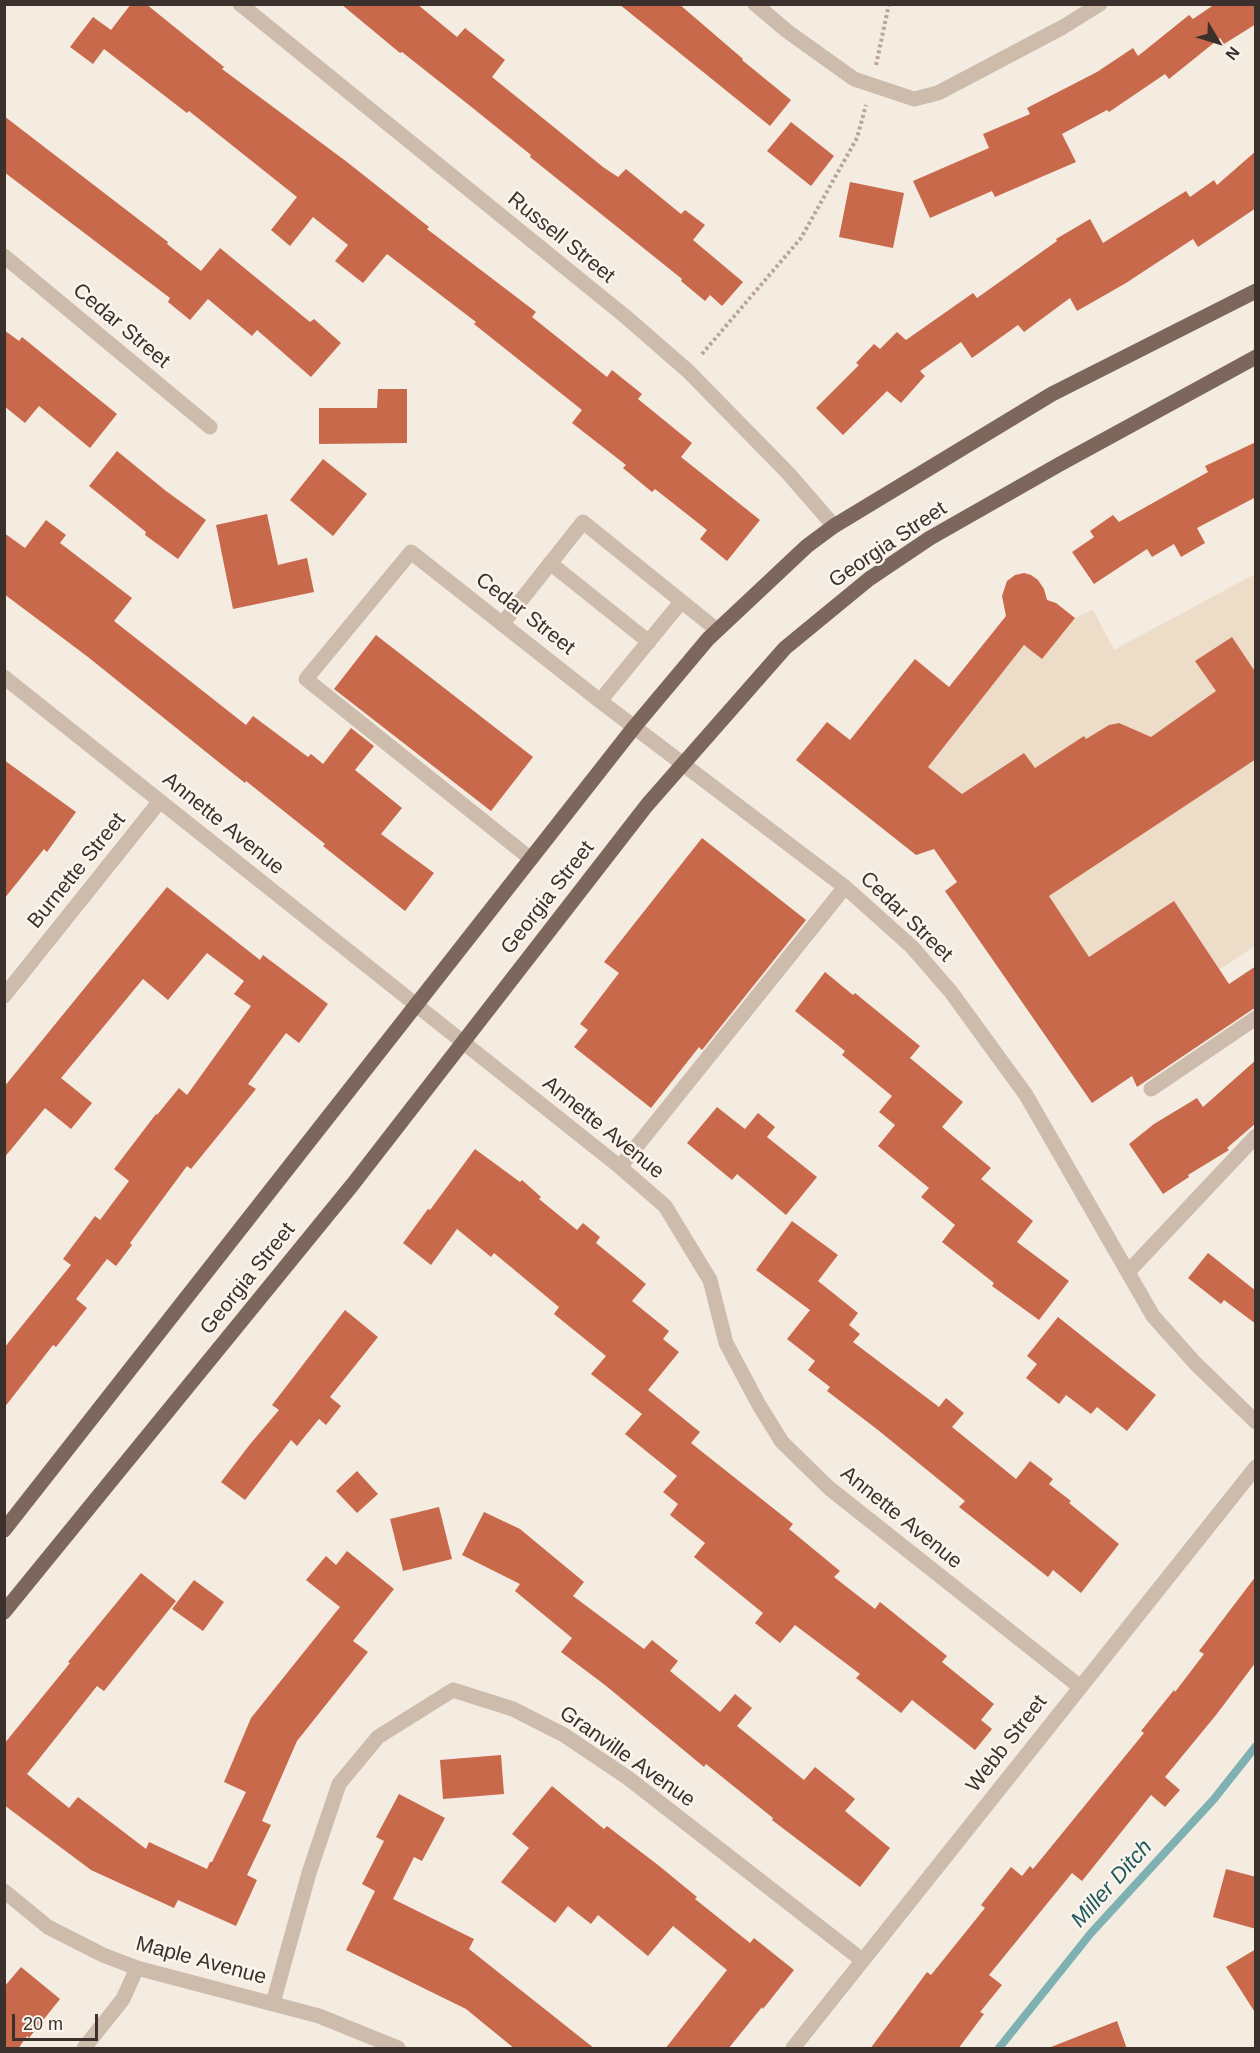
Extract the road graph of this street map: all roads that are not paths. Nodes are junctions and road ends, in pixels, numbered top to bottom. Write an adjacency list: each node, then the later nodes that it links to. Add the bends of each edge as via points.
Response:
1 (240, 4): 8 (street, Russell Street, via 688,371)
2 (755, 4): 3 (street, via 854,79 914,99 938,93)
3 (1100, 4)
4 (4, 256): 7 (street, Cedar Street)
5 (1256, 291): 8 (main road, Georgia Street, via 1052,394)
6 (1256, 357): 17 (main road, Georgia Street, via 930,538 869,579 785,648)
7 (210, 427)
8 (834, 526): 12 (main road, Georgia Street)
9 (550, 563): 10 (street, via 583,522); 11 (street); 13 (street)
10 (681, 602): 12 (street); 13 (street)
11 (502, 623): 15 (street, Cedar Street); 19 (street, Cedar Street, via 411,552 306,679)
12 (717, 630): 16 (main road, Georgia Street)
13 (649, 642): 15 (street)
14 (4, 677): 18 (street, Annette Avenue)
15 (600, 701): 16 (street, Cedar Street)
16 (635, 726): 17 (street, Cedar Street); 19 (main road, Georgia Street)
17 (683, 763): 20 (street, Cedar Street); 24 (main road, Georgia Street)
18 (160, 801): 21 (street, Burnette Street); 22 (street, Annette Avenue)
19 (531, 859): 22 (main road, Georgia Street)
20 (845, 887): 27 (street); 28 (street, Cedar Street, via 912,947 951,992 1026,1095)
21 (4, 996)
22 (416, 1005): 24 (street, Annette Avenue); 31 (main road, Georgia Street)
23 (1256, 1018): 25 (street)
24 (463, 1043): 27 (street, Annette Avenue); 32 (main road, Georgia Street)
25 (1151, 1089)
26 (1256, 1136): 28 (street)
27 (620, 1167): 33 (street, Annette Avenue, via 665,1206 710,1280 726,1343 782,1442 829,1488)
28 (1128, 1272): 29 (street, Cedar Street, via 1154,1316 1195,1363)
29 (1256, 1422)
30 (1256, 1467): 33 (street, Webb Street)
31 (4, 1530)
32 (4, 1612)
33 (1079, 1686): 35 (street, Webb Street)
34 (4, 1891): 36 (street, Maple Avenue, via 48,1927)
35 (862, 1960): 37 (street, Granville Avenue, via 628,1778 564,1735 513,1709 453,1690 378,1737 339,1784 309,1873); 40 (street, Webb Street)
36 (137, 1968): 37 (street, Maple Avenue); 38 (street, via 123,1999)
37 (273, 2003): 39 (street, Maple Avenue, via 319,2016)
38 (84, 2049)
39 (398, 2049)
40 (793, 2049)

